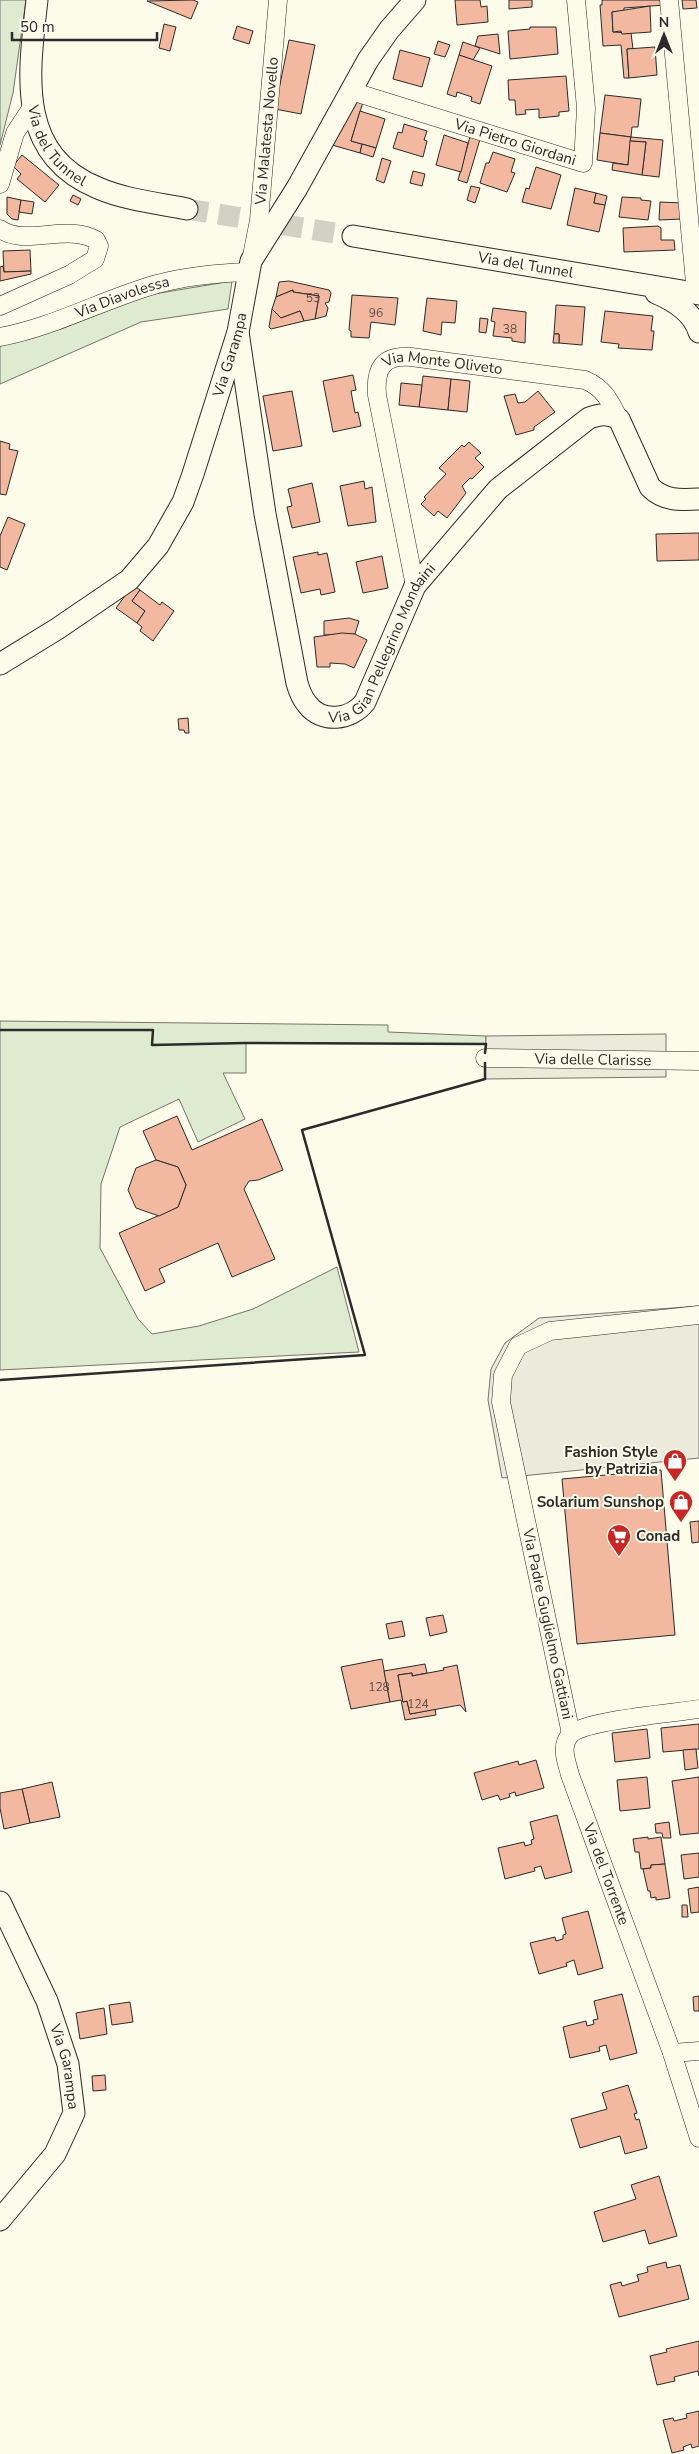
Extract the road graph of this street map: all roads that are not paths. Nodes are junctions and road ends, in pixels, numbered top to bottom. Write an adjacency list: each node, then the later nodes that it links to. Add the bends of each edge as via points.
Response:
1 (37, 0): 7 (street, Via del Tunnel, via 30,76)
2 (278, 0): 12 (street, Via Malatesta Novello, via 258,220)
3 (415, 0): 6 (street, Via Garampa, via 389,30)
4 (576, 0): 6 (street, Via Pietro Giordani, via 586,108 583,163)
5 (669, 0): 14 (street)
6 (351, 91): 12 (street, Via Garampa)
7 (32, 107): 8 (street, via 15,133); 9 (street, Via del Tunnel, via 44,144 77,178 120,196)
8 (0, 184)
9 (187, 209)
10 (0, 229): 15 (street, via 20,235 76,233 96,240 99,246 95,259 84,266)
11 (353, 236): 13 (street, Via del Tunnel)
12 (250, 266): 16 (street, Via Garampa); 18 (street, Via Diavolessa, via 157,284)
13 (635, 284): 14 (street, Via del Tunnel); 17 (street, via 685,310)
14 (698, 294)
15 (0, 306)
16 (238, 332): 21 (street, Via Gian Pellegrino Mondaini, via 265,514 296,683 308,706 336,718 348,716 361,708); 22 (street, Via Garampa, via 183,502 158,546 129,580)
17 (699, 332)
18 (0, 337)
19 (619, 419): 20 (street, via 650,487 657,494 675,499); 21 (street, Via Gian Pellegrino Mondaini, via 600,414 589,418 498,489); 21 (street, Via Monte Oliveto, via 608,396 598,385 585,380 411,357 392,358 382,364 376,379 377,395)
20 (699, 499)
21 (415, 586)
22 (0, 664)
23 (485, 1058): 24 (street, Via delle Clarisse)
24 (699, 1061)
25 (699, 1315): 27 (street, Via Padre Guglielmo Gattiani, via 550,1331 518,1346 503,1375 501,1402)
26 (699, 1709): 27 (street, via 600,1724)
27 (571, 1734): 30 (street, Via del Torrente, via 564,1753 570,1775)
28 (0, 1902): 32 (street, Via Garampa, via 47,2001 68,2064 74,2113 55,2154)
29 (699, 2051): 30 (street)
30 (672, 2053): 31 (street, Via del Torrente)
31 (699, 2138)
32 (0, 2220)

